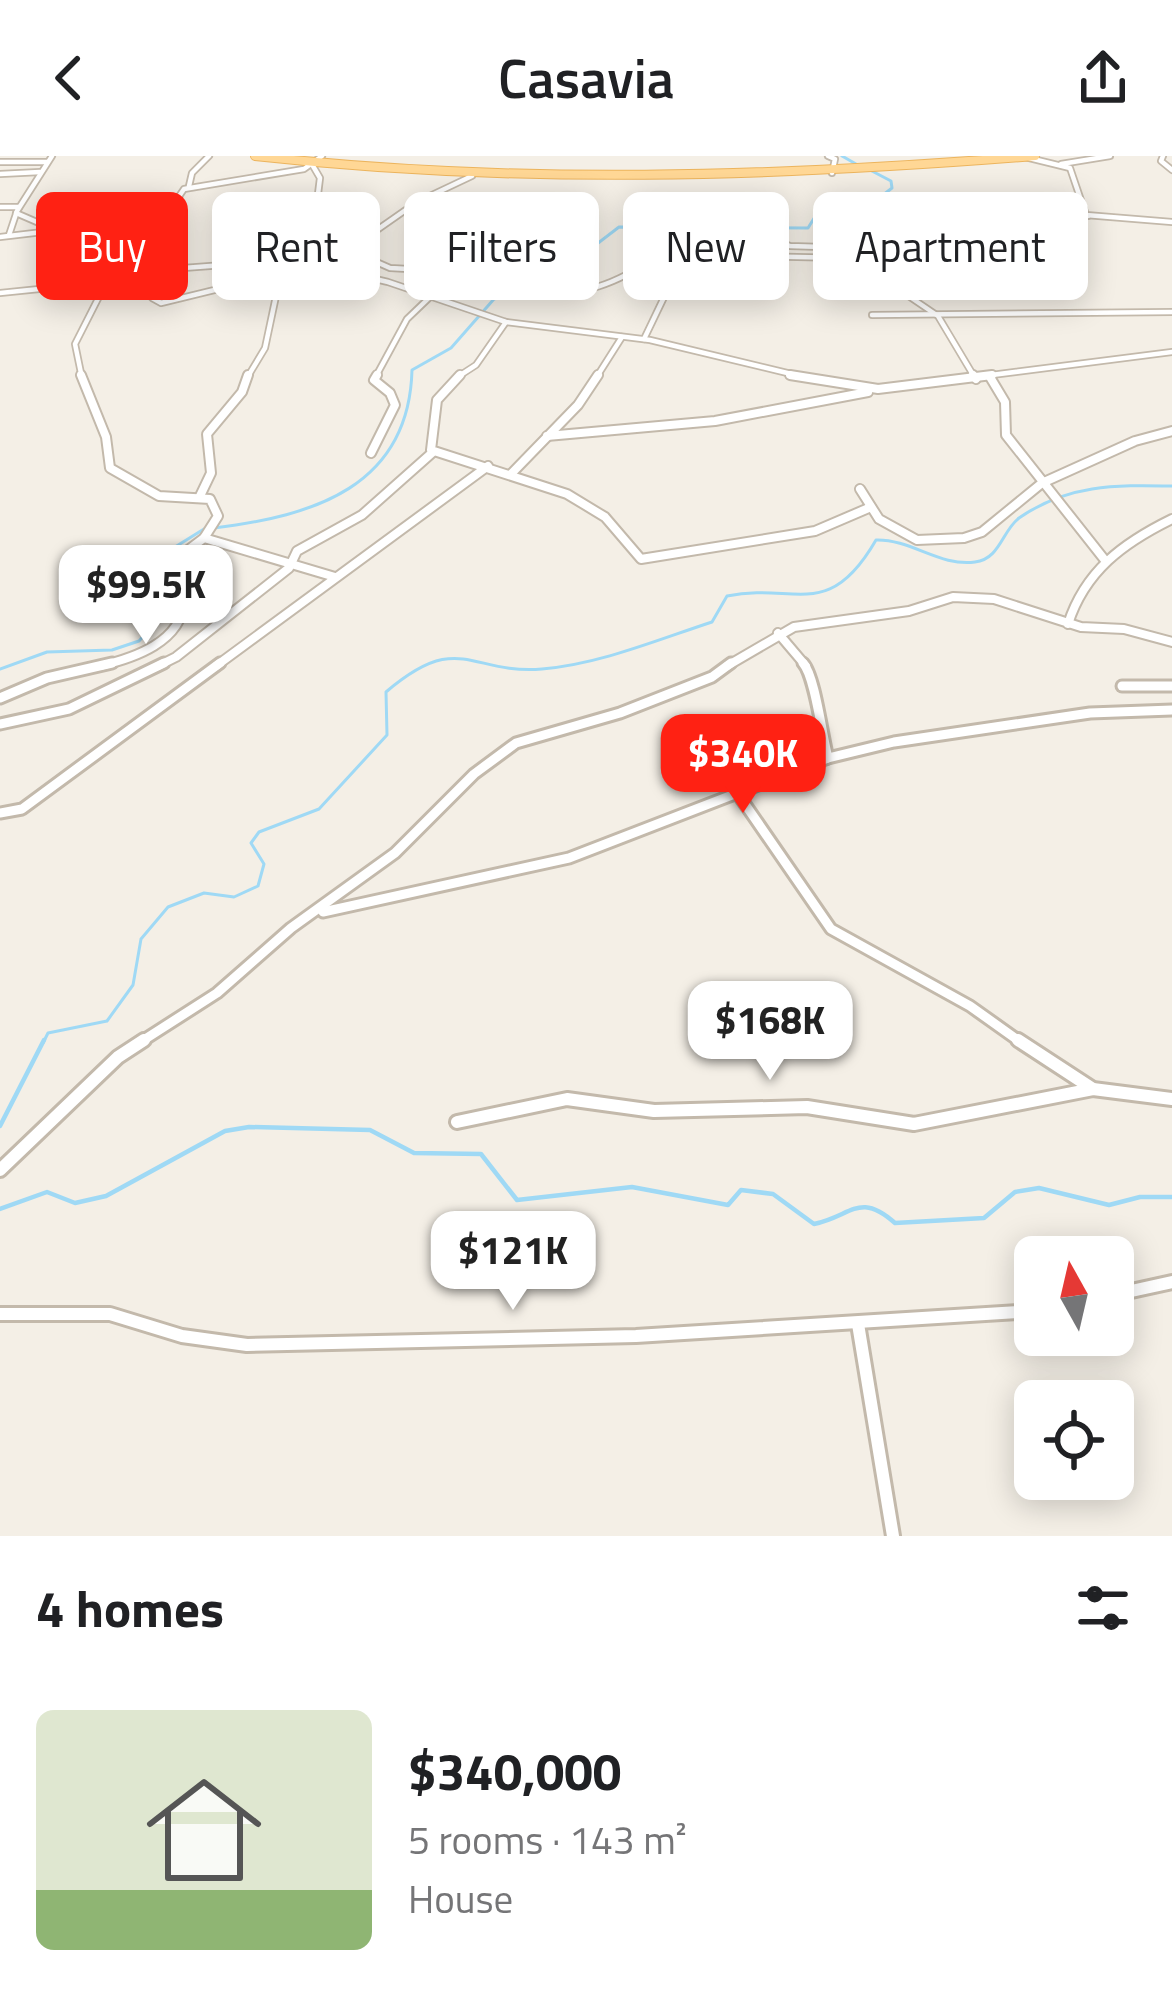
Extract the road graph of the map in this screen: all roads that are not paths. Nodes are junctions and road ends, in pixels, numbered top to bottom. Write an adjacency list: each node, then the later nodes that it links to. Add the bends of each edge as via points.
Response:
1 (209, 156): 19 (street)
2 (255, 156): 13 (main road)
3 (322, 156): 13 (street)
4 (1035, 156): 7 (main road)
5 (1110, 156): 12 (street)
6 (837, 157): 16 (street)
7 (1021, 157): 12 (street); 16 (main road)
8 (1149, 157): 9 (street)
9 (1162, 157): 14 (street)
10 (49, 159): 11 (street); 15 (street)
11 (0, 162)
12 (1060, 164): 22 (street, via 1073,172)
13 (314, 165): 18 (main road); 19 (street); 21 (street)
14 (1172, 170)
15 (40, 172): 17 (street); 24 (street)
16 (832, 173): 18 (main road)
17 (0, 174)
18 (472, 176): 28 (street)
19 (189, 186): 20 (street)
20 (184, 192)
21 (318, 192)
22 (1078, 192)
23 (0, 208): 24 (street)
24 (17, 210): 26 (street); 30 (street)
25 (1088, 216): 27 (street)
26 (36, 220)
27 (1172, 222)
28 (380, 227)
29 (36, 230): 30 (street)
30 (10, 231): 31 (street)
31 (0, 235)
32 (813, 257): 34 (street, via 660,254)
33 (36, 288): 35 (street)
34 (599, 288)
35 (0, 293)
36 (97, 300): 62 (street, via 75,344 112,446 110,468 160,496)
37 (275, 300): 62 (street, via 265,348 207,434 212,473)
38 (427, 300): 57 (street, via 407,319 374,380 395,405)
39 (441, 300): 45 (street)
40 (661, 300): 47 (street, via 650,310)
41 (914, 300): 44 (street)
42 (1172, 312): 44 (street)
43 (872, 315): 44 (street)
44 (938, 316): 50 (street)
45 (506, 322): 46 (street); 56 (street, via 476,365 437,400)
46 (622, 337): 47 (street); 55 (street)
47 (644, 339): 51 (street)
48 (1172, 352): 49 (street)
49 (990, 377): 50 (street); 60 (street, via 1005,402 1006,435)
50 (976, 379): 52 (street)
51 (854, 386): 52 (street); 53 (street)
52 (878, 389): 53 (street)
53 (847, 396): 55 (street, via 715,421)
54 (1172, 431): 60 (street)
55 (547, 436): 59 (street)
56 (433, 452): 58 (street); 67 (street, via 362,515 297,551)
57 (371, 453)
58 (488, 466): 59 (street); 68 (street)
59 (511, 475): 63 (street, via 582,502 614,525 632,554 649,560 725,542 804,536)
60 (1042, 483): 63 (street, via 964,538 917,540); 66 (street)
61 (860, 489): 63 (street)
62 (200, 496): 65 (street, via 218,511)
63 (871, 507)
64 (1172, 519): 66 (street)
65 (204, 538): 67 (street); 74 (street, via 184,553 186,601 161,640)
66 (1105, 560): 69 (street, via 1075,594)
67 (293, 562): 68 (street); 76 (street, via 176,657 68,709)
68 (335, 577): 79 (street, via 22,809)
69 (1068, 624): 70 (street, via 965,596); 71 (street)
70 (778, 633): 77 (street, via 812,673); 80 (street, via 712,677 516,743)
71 (1172, 642)
72 (1122, 686): 73 (street)
73 (1172, 686)
74 (0, 698)
75 (1172, 710): 77 (street, via 1090,713)
76 (0, 724)
77 (828, 758): 78 (street)
78 (738, 794): 80 (street, via 568,858); 81 (street, via 831,929 970,1006)
79 (0, 813)
80 (317, 913): 84 (street, via 217,993 118,1057)
81 (1093, 1089): 82 (street); 83 (street, via 914,1124 807,1107 654,1111 567,1099)
82 (1171, 1103)
83 (457, 1122)
84 (0, 1170)
85 (1172, 1282): 86 (street)
86 (1134, 1290)
87 (1014, 1313): 89 (street)
88 (0, 1314): 89 (street, via 110,1314 247,1345)
89 (858, 1324): 90 (street)
90 (893, 1536)

